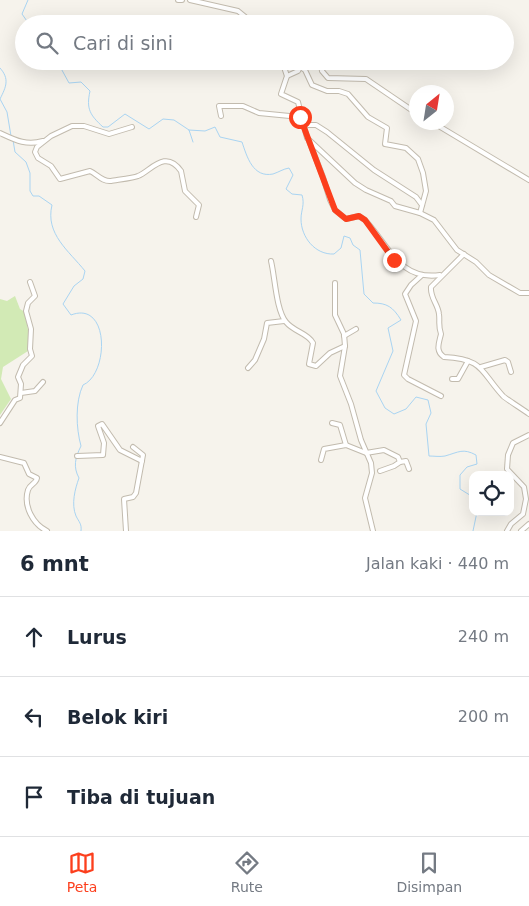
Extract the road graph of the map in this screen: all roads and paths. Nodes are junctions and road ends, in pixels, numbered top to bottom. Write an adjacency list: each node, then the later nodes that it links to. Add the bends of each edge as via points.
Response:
1 (178, 0): 2 (street)
2 (182, 0)
3 (190, 0): 4 (street, via 238,11)
4 (243, 15)
5 (285, 70): 9 (street)
6 (298, 70): 9 (street)
7 (305, 70): 20 (street, via 312,85 347,94 368,117 387,128 385,145 405,148 415,155 425,178 426,196)
8 (322, 70): 10 (street, via 328,78 366,79)
9 (287, 76): 12 (street, via 281,94 298,102)
10 (409, 108)
11 (221, 116): 12 (street, via 219,106 237,105 259,113)
12 (300, 117): 13 (street)
13 (303, 125): 17 (street); 20 (street, via 316,125 327,132 374,170 416,197)
14 (132, 127): 18 (street, via 107,134 72,126)
15 (445, 130): 19 (street)
16 (0, 132): 18 (street, via 23,143)
17 (309, 140): 21 (street, via 362,188 402,209); 25 (street, via 335,210 346,219 362,218 394,260)
18 (44, 141): 22 (street, via 36,148 37,156 60,178 90,172 111,181 139,176 159,162 177,166 182,171 185,191 198,205)
19 (529, 180)
20 (422, 205): 21 (street)
21 (420, 213): 23 (street, via 436,221 455,248)
22 (196, 218)
23 (464, 254): 26 (street); 29 (street, via 493,278 520,293)
24 (270, 261): 30 (street)
25 (422, 275): 26 (street); 41 (street, via 405,294 416,321 404,375)
26 (442, 275): 34 (street, via 430,291 439,314 441,334 438,349 444,357 457,356)
27 (30, 282): 40 (street, via 35,296 28,302 26,311 31,329 32,356 18,377)
28 (335, 284): 32 (street, via 335,315)
29 (529, 294)
30 (284, 321): 33 (street, via 312,340 309,362 312,366); 35 (street, via 267,323 264,339)
31 (356, 329): 32 (street)
32 (344, 336): 33 (street)
33 (345, 346): 48 (street, via 340,376)
34 (468, 361): 36 (street); 38 (street, via 458,378)
35 (248, 368)
36 (482, 368): 37 (street, via 505,360); 42 (street, via 505,398)
37 (511, 372)
38 (452, 379)
39 (43, 382): 40 (street, via 35,391)
40 (21, 393): 44 (street)
41 (441, 396)
42 (529, 414)
43 (332, 423): 46 (street, via 340,425)
44 (0, 424)
45 (529, 435): 60 (street, via 513,443 508,455 507,469 524,487 526,499 523,514)
46 (346, 445): 48 (street); 51 (street, via 324,449)
47 (133, 447): 52 (street, via 142,453)
48 (366, 452): 53 (street, via 384,450 397,456); 59 (street, via 372,468 365,498)
49 (77, 456): 52 (street, via 103,455 104,443 98,426 102,424 120,450)
50 (0, 457): 57 (street, via 22,462 29,474 37,478 28,490 29,508 37,525)
51 (322, 460)
52 (142, 461): 58 (street, via 135,495 124,499)
53 (400, 462): 54 (street, via 405,461); 55 (street)
54 (409, 469)
55 (380, 471)
56 (529, 524): 61 (street)
57 (47, 531)
58 (126, 531)
59 (372, 531)
60 (507, 531)
61 (521, 531)

